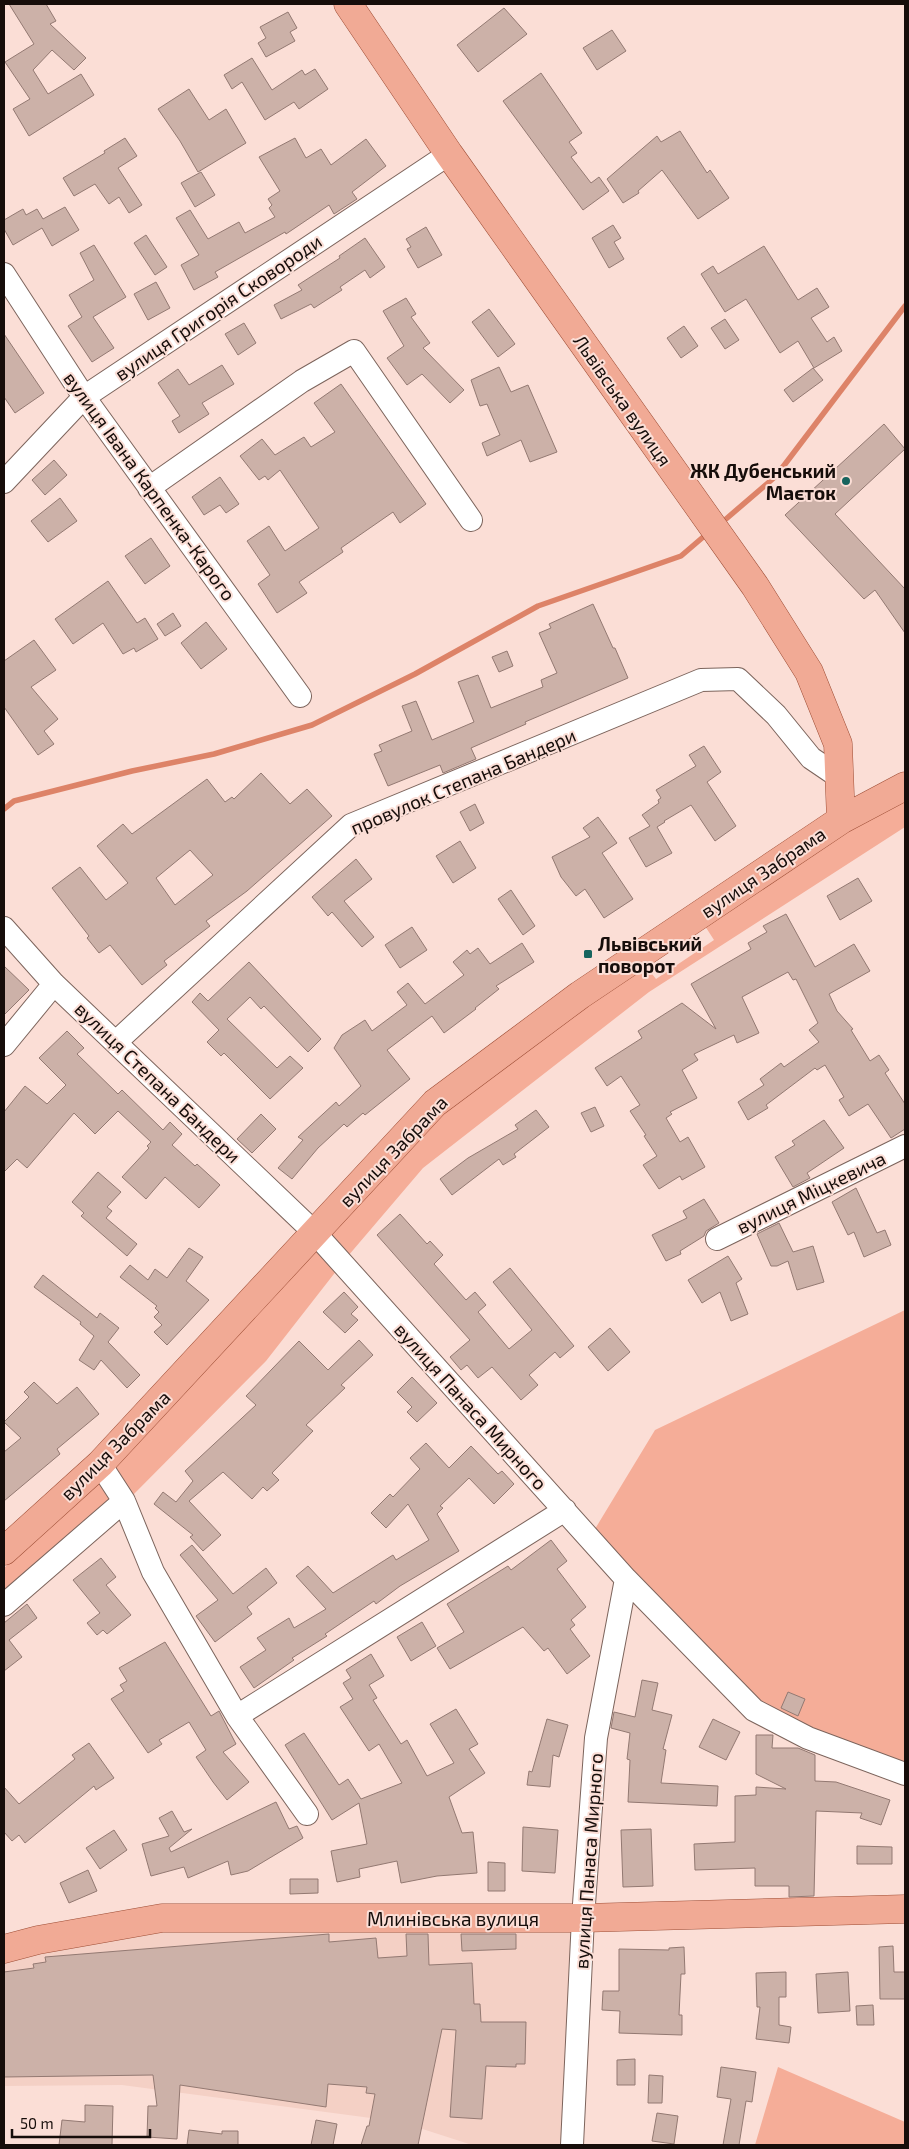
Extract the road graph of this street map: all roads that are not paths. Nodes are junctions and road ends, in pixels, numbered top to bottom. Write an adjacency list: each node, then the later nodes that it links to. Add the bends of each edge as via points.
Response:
1 (348, 4): 2 (main road, Львівська вулиця)
2 (449, 154): 4 (street, вулиця Григорія Сковороди); 9 (main road, Львівська вулиця, via 755,586 809,672 838,744)
3 (4, 274): 4 (street, вулиця Івана Карпенка-Карого)
4 (84, 397): 5 (street, вулиця Григорія Сковороди); 6 (street, вулиця Івана Карпенка-Карого)
5 (4, 482)
6 (150, 488): 7 (street, via 302,381 354,351); 8 (street, вулиця Івана Карпенка-Карого)
7 (471, 520)
8 (300, 696)
9 (839, 777): 11 (main road, Львівська вулиця); 14 (street, провулок Степана Бандери, via 811,758 776,715 738,679 701,680 351,825)
10 (905, 786): 11 (main road, вулиця Забрама)
11 (841, 820): 17 (main road, вулиця Забрама, via 580,995 435,1103)
12 (4, 928): 13 (street, вулиця Степана Бандери)
13 (54, 984): 14 (street, вулиця Степана Бандери); 15 (street)
14 (116, 1042): 17 (street, вулиця Степана Бандери)
15 (4, 1045)
16 (905, 1146): 18 (street, вулиця Міцкевича)
17 (315, 1233): 19 (main road, вулиця Забрама); 21 (street, вулиця Панаса Мирного)
18 (717, 1239)
19 (100, 1464): 20 (street); 22 (main road, вулиця Забрама)
20 (124, 1501): 24 (street); 25 (street, via 153,1572)
21 (565, 1510): 23 (street, вулиця Панаса Мирного); 25 (street)
22 (4, 1551)
23 (626, 1579): 26 (street, вулиця Панаса Мирного, via 754,1710 808,1738); 29 (street, вулиця Панаса Мирного, via 596,1738)
24 (4, 1604)
25 (237, 1716): 27 (street)
26 (905, 1774)
27 (307, 1814)
28 (905, 1909): 29 (main road, Млинівська вулиця)
29 (583, 1918): 30 (main road, Млинівська вулиця, via 162,1918); 31 (street, вулиця Панаса Мирного)
30 (4, 1948)
31 (572, 2145)

